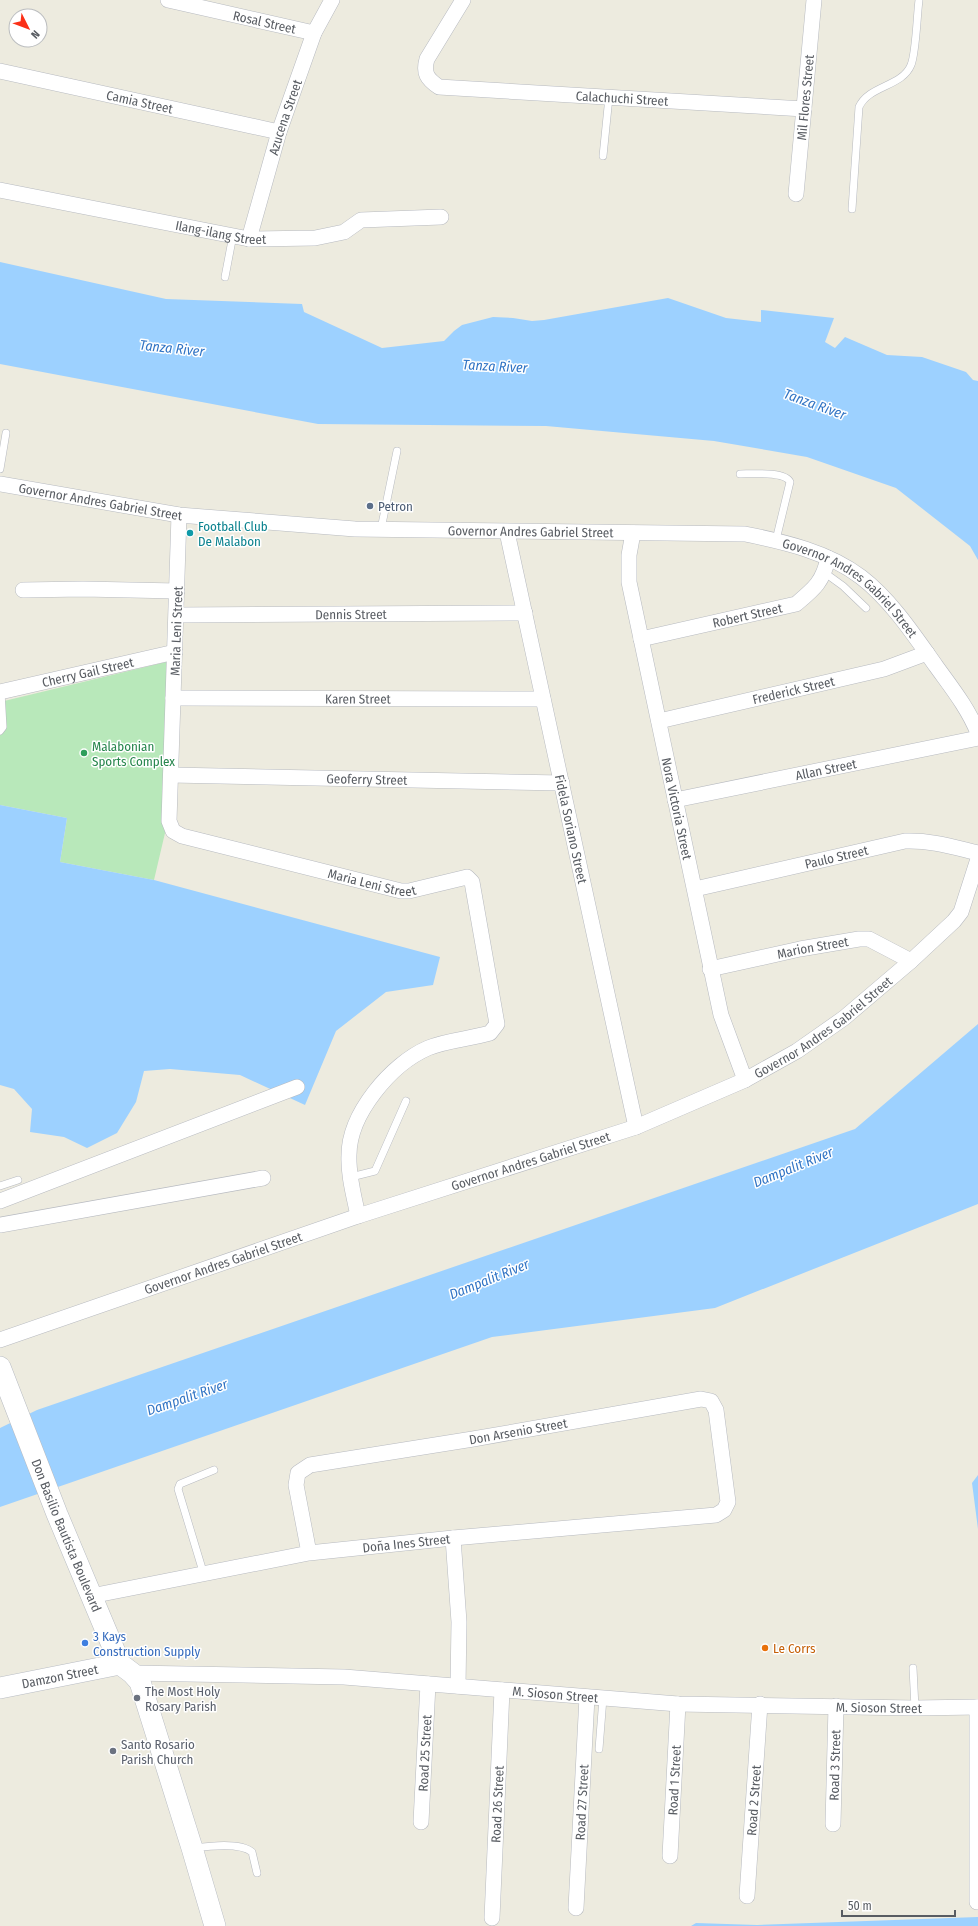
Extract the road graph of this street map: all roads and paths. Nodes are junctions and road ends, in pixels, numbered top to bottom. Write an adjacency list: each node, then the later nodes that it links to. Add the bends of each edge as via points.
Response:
1 (168, 0): 6 (street, Rosal Street)
2 (332, 0): 6 (street, Azucena Street)
3 (463, 0): 8 (street, Calachuchi Street, via 424,67 426,76 439,87)
4 (814, 0): 9 (street, Mil Flores Street)
5 (919, 0): 14 (lane, via 911,65 900,78 866,97 859,107)
6 (314, 33): 10 (street, Azucena Street)
7 (0, 71): 10 (street, Camia Street)
8 (609, 97): 9 (street, Calachuchi Street); 11 (lane)
9 (804, 109): 13 (street, Mil Flores Street)
10 (279, 132): 17 (street, Azucena Street)
11 (603, 156)
12 (0, 190): 16 (street, Ilang-ilang Street)
13 (796, 194)
14 (852, 209)
15 (441, 217): 17 (street, Ilang-ilang Street, via 361,220 344,232 315,238)
16 (233, 235): 17 (street, Ilang-ilang Street); 18 (lane)
17 (250, 239)
18 (225, 277)
19 (6, 433): 21 (lane)
20 (397, 451): 25 (lane)
21 (0, 469)
22 (740, 474): 28 (lane, via 772,474 790,479)
23 (0, 484): 24 (street, Governor Andres Gabriel Street)
24 (179, 515): 25 (street, Governor Andres Gabriel Street); 32 (street, Maria Leni Street)
25 (382, 529): 26 (street, Governor Andres Gabriel Street)
26 (507, 532): 27 (street, Governor Andres Gabriel Street); 34 (street, Fidela Soriano Street)
27 (633, 533): 28 (street, Governor Andres Gabriel Street, via 745,534); 36 (street, Nora Victoria Street, via 628,555 629,582)
28 (776, 540): 29 (street, Governor Andres Gabriel Street)
29 (828, 558): 30 (street, Robert Street); 38 (street, Governor Andres Gabriel Street, via 861,577 889,604)
30 (825, 573): 33 (lane); 36 (street, Robert Street, via 814,589 796,604)
31 (23, 590): 32 (street)
32 (177, 591): 35 (street, Maria Leni Street)
33 (866, 608)
34 (525, 613): 35 (street, Dennis Street); 41 (street, Fidela Soriano Street)
35 (177, 615): 37 (street, Maria Leni Street)
36 (641, 640): 42 (street, Nora Victoria Street)
37 (175, 652): 39 (street, Cherry Gail Street); 40 (street, Maria Leni Street)
38 (927, 653): 42 (street, Frederick Street, via 884,669); 44 (street, Governor Andres Gabriel Street, via 957,696)
39 (0, 692): 43 (lane, via 3,727)
40 (173, 698): 41 (street, Karen Street); 46 (street, Maria Leni Street)
41 (543, 699): 47 (street, Fidela Soriano Street)
42 (659, 721): 48 (street, Nora Victoria Street)
43 (0, 731)
44 (978, 733)
45 (978, 738): 48 (street, Allan Street)
46 (171, 775): 47 (street, Geoferry Street); 58 (street, Maria Leni Street, via 169,821 177,835 401,891 467,877 472,882 497,1024 490,1032 427,1049 396,1070 385,1081 367,1103 355,1127 349,1154)
47 (562, 784): 57 (street, Fidela Soriano Street)
48 (674, 800): 51 (street, Nora Victoria Street)
49 (978, 853): 51 (street, Paulo Street, via 938,842 905,841)
50 (978, 859): 52 (street, Governor Andres Gabriel Street, via 961,912)
51 (695, 889): 53 (street, Nora Victoria Street)
52 (911, 961): 53 (street, Marion Street, via 869,939 858,939); 54 (street, Governor Andres Gabriel Street, via 844,1018 797,1051)
53 (710, 969): 54 (street, Nora Victoria Street, via 721,1015)
54 (745, 1080): 57 (street, Governor Andres Gabriel Street)
55 (297, 1087): 62 (street)
56 (406, 1101): 58 (lane, via 375,1172)
57 (636, 1127): 63 (street, Governor Andres Gabriel Street)
58 (351, 1177): 63 (street, Maria Leni Street)
59 (263, 1178): 64 (street)
60 (18, 1180): 61 (lane)
61 (0, 1186)
62 (0, 1201)
63 (358, 1216): 65 (street, Governor Andres Gabriel Street)
64 (0, 1225)
65 (0, 1340)
66 (0, 1368): 72 (main road, Don Basilio Bautista Boulevard)
67 (214, 1470): 71 (lane, via 180,1484 178,1489)
68 (724, 1510): 69 (street, Doña Ines Street, via 716,1515); 70 (street, Don Arsenio Street, via 728,1502 716,1410 710,1402 701,1399 310,1465 298,1473 296,1485)
69 (453, 1538): 70 (street, Doña Ines Street); 76 (street, via 459,1622)
70 (309, 1554): 71 (street, Doña Ines Street)
71 (204, 1575): 72 (street, Doña Ines Street)
72 (91, 1596): 73 (main road, Don Basilio Bautista Boulevard)
73 (126, 1668): 75 (street, M. Sioson Street, via 344,1677); 77 (main road, Damzon Street); 89 (main road, Don Basilio Bautista Boulevard, via 140,1682)
74 (913, 1668): 85 (lane)
75 (428, 1684): 76 (street, M. Sioson Street); 87 (street, Road 25 Street)
76 (458, 1686): 78 (street, M. Sioson Street)
77 (0, 1688)
78 (502, 1690): 79 (street, M. Sioson Street); 95 (street, Road 26 Street)
79 (587, 1697): 80 (street, M. Sioson Street); 94 (street, Road 27 Street)
80 (603, 1698): 81 (street, M. Sioson Street); 86 (lane)
81 (678, 1704): 82 (street, M. Sioson Street); 90 (street, Road 1 Street)
82 (760, 1704): 83 (street, M. Sioson Street); 92 (street, Road 2 Street)
83 (836, 1706): 85 (street, M. Sioson Street); 88 (street, Road 3 Street)
84 (978, 1707): 85 (street, M. Sioson Street); 93 (street)
85 (915, 1708)
86 (599, 1749)
87 (421, 1822)
88 (833, 1824)
89 (192, 1848): 91 (lane, via 244,1847 252,1852); 96 (main road, Don Basilio Bautista Boulevard)
90 (670, 1856)
91 (257, 1873)
92 (747, 1896)
93 (977, 1902)
94 (576, 1908)
95 (492, 1918)
96 (215, 1926)

